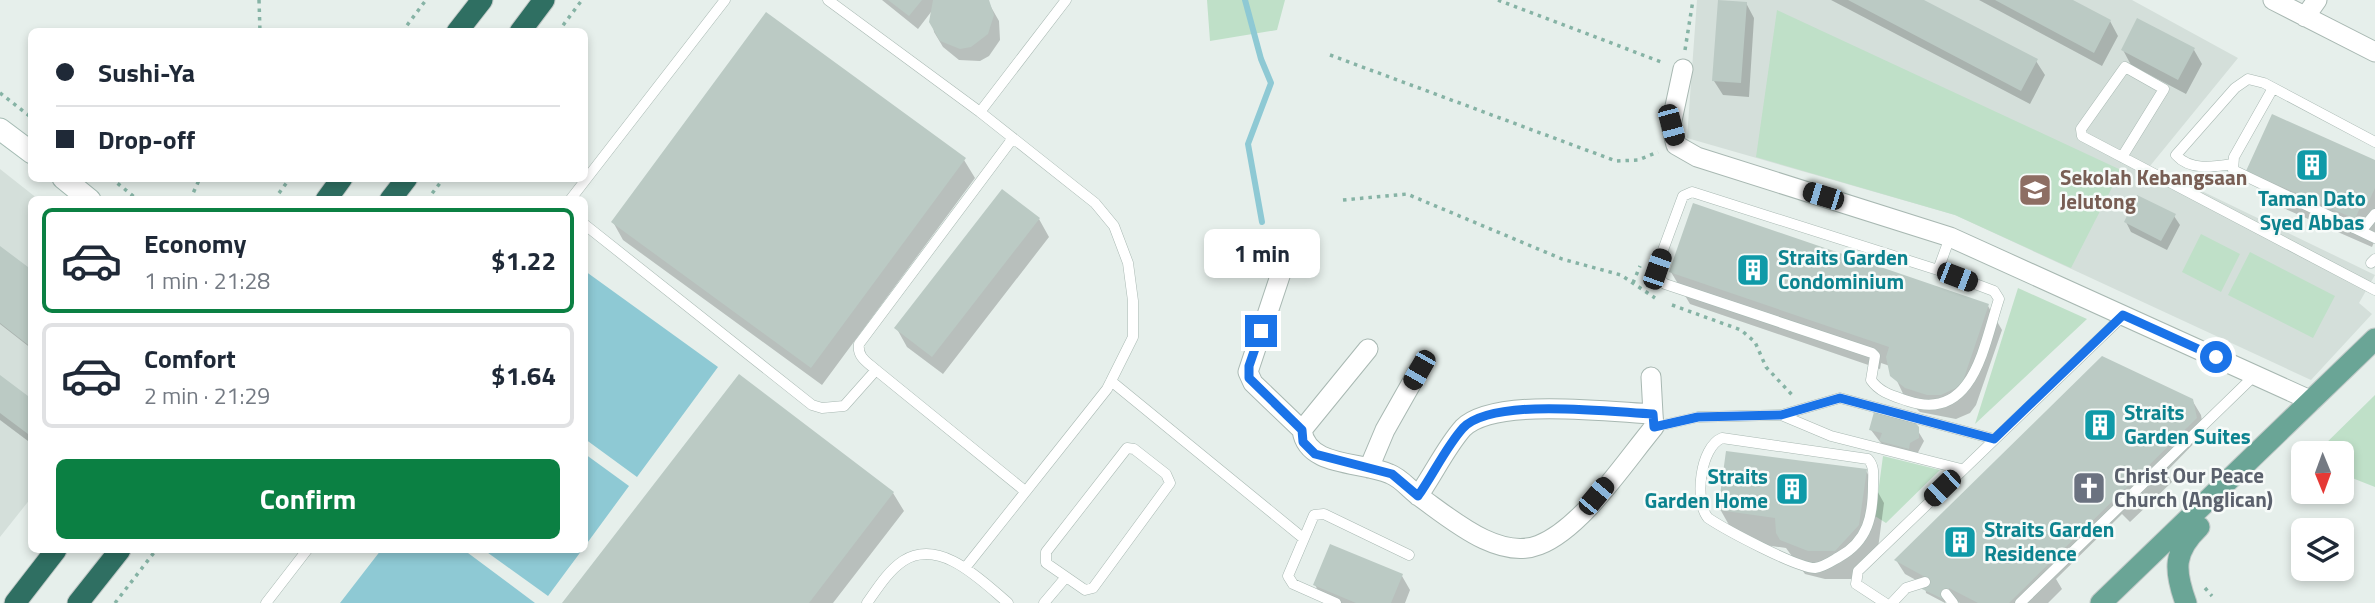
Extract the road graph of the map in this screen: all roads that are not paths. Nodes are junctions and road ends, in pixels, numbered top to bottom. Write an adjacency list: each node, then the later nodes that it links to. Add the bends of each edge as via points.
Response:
1 (482, 0): 9 (highway)
2 (544, 0): 10 (highway)
3 (725, 0): 21 (lane)
4 (828, 0): 14 (lane)
5 (1066, 0): 14 (lane)
6 (2273, 0): 8 (street)
7 (2317, 0): 8 (street)
8 (2305, 17): 11 (street)
9 (460, 28)
10 (523, 28)
11 (2375, 52)
12 (1683, 69): 31 (street, via 1671,125 1676,145 1697,157)
13 (2273, 88): 17 (lane); 20 (lane); 20 (lane, via 2257,80 2241,82 2176,155 2193,165)
14 (980, 112): 16 (lane)
15 (0, 129): 18 (street)
16 (1013, 138): 40 (lane, via 859,344 861,357); 44 (lane, via 1095,203 1114,226 1129,264 1133,337)
17 (2375, 142)
18 (28, 150)
19 (2122, 158): 19 (lane, via 2080,133 2122,70 2129,67 2164,89); 35 (lane)
20 (2232, 164): 30 (lane, via 2237,174)
21 (588, 177)
22 (68, 182): 25 (street)
23 (404, 182): 26 (highway)
24 (584, 182): 27 (lane)
25 (85, 196)
26 (393, 196)
27 (573, 196)
28 (2375, 214): 30 (lane)
29 (588, 228): 40 (lane, via 811,405 844,406)
30 (2361, 231): 32 (lane)
31 (1950, 237): 34 (lane); 36 (street)
32 (2375, 238)
33 (1284, 264): 48 (street, via 1248,372 1253,383)
34 (1938, 270): 34 (lane, via 1994,291 1998,299 1965,389 1942,404 1928,405 1876,387 1871,380 1872,353 1667,286 1656,273 1683,197 1692,192)
35 (2375, 290)
36 (2123, 315): 42 (street); 49 (lane)
37 (2375, 339): 45 (main road)
38 (1368, 349): 48 (street)
39 (2375, 353): 77 (main road, via 2182,544 2177,577)
40 (876, 370): 52 (lane)
41 (1419, 370): 50 (street)
42 (2255, 374): 45 (street); 75 (lane)
43 (1651, 377): 47 (street)
44 (1111, 381): 52 (lane); 54 (lane)
45 (2312, 401): 76 (main road)
46 (1781, 415): 47 (lane); 49 (lane, via 1832,398 1848,399); 51 (lane, via 1831,436)
47 (1654, 420): 53 (street, via 1524,409 1494,412 1463,428); 53 (street, via 1576,519 1538,546 1505,548)
48 (1302, 430): 50 (street, via 1303,442 1315,454)
49 (1994, 439): 51 (lane)
50 (1369, 468): 53 (street, via 1392,474)
51 (1961, 469): 60 (lane)
52 (1025, 491): 61 (lane)
53 (1418, 496)
54 (1303, 537): 59 (lane, via 1319,513); 71 (lane, via 1288,571 1289,580)
55 (1853, 549): 55 (lane, via 1820,567 1806,567 1708,518 1702,493 1707,450 1717,439 1726,438 1868,459 1873,470 1870,522); 60 (lane)
56 (54, 553): 65 (highway)
57 (118, 553): 66 (highway)
58 (305, 553): 67 (lane)
59 (1409, 555)
60 (1867, 561): 72 (lane, via 1855,577 1856,584)
61 (965, 568): 68 (lane, via 937,556 916,555 893,570); 69 (lane)
62 (1066, 577): 62 (lane, via 1046,563 1046,552 1122,451 1133,449 1166,474 1168,488 1093,588 1085,590); 70 (lane)
63 (1925, 582): 73 (lane, via 1906,588)
64 (1946, 594): 74 (lane)
65 (15, 603)
66 (78, 603)
67 (266, 603)
68 (867, 603)
69 (1008, 603)
70 (1044, 603)
71 (1336, 603)
72 (1885, 603)
73 (1892, 603)
74 (1953, 603)
75 (2020, 603)
76 (2101, 603)
77 (2186, 603)

